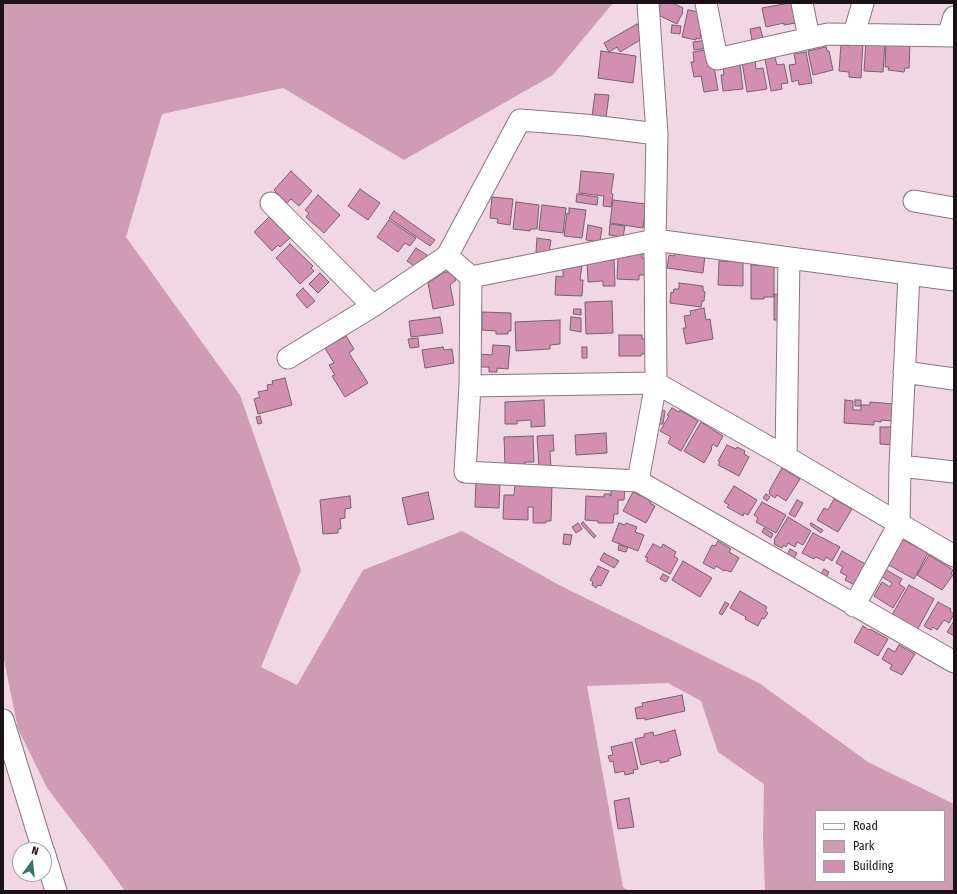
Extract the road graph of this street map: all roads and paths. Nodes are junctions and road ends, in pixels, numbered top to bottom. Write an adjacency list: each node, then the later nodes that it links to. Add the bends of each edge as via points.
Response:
1 (648, 3): 8 (street)
2 (706, 3): 7 (street, via 717,59)
3 (802, 3): 7 (street)
4 (863, 3): 6 (street)
5 (952, 30): 6 (street)
6 (854, 34): 7 (street, via 828,34)
7 (809, 38)
8 (657, 134): 12 (street); 13 (street, via 520,120)
9 (914, 201): 11 (street)
10 (271, 202): 18 (street)
11 (954, 208)
12 (655, 240): 14 (street); 16 (street); 22 (street)
13 (447, 256): 16 (street); 18 (street)
14 (789, 258): 15 (street); 24 (street)
15 (909, 274): 17 (street); 20 (street)
16 (472, 277): 23 (street)
17 (954, 280)
18 (373, 306): 19 (street)
19 (288, 358)
20 (904, 372): 21 (street); 25 (street)
21 (954, 379)
22 (656, 383): 23 (street); 24 (street); 27 (street)
23 (470, 386): 27 (street, via 465,472)
24 (786, 457): 28 (street)
25 (900, 466): 26 (street); 28 (street)
26 (954, 472)
27 (638, 481): 30 (street)
28 (899, 524): 29 (street); 30 (street)
29 (954, 556)
30 (854, 606): 31 (street)
31 (954, 662)
32 (3, 720): 33 (street)
33 (41, 842)
34 (52, 878): 35 (street)
35 (56, 891)

